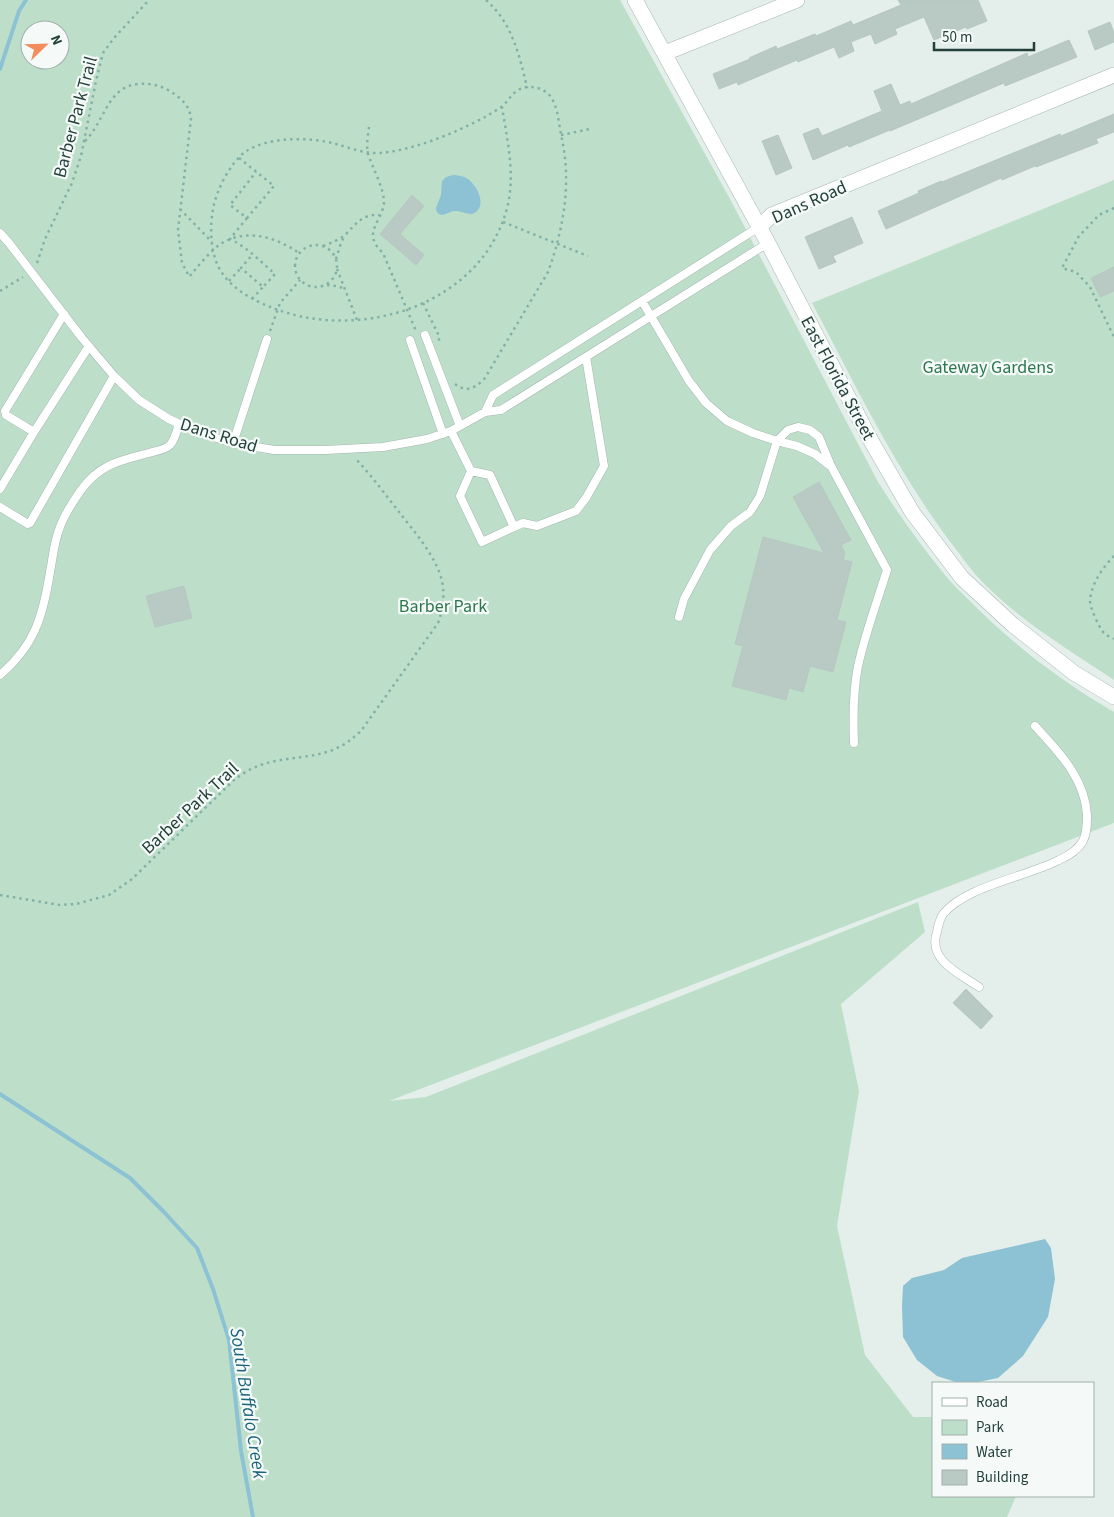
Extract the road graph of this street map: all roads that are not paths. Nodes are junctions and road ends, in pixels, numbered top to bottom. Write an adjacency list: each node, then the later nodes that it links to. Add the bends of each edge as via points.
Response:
1 (635, 0): 3 (main road, East Florida Street)
2 (797, 0): 3 (main road)
3 (665, 53): 5 (main road, East Florida Street)
4 (1114, 75): 5 (main road, Dans Road, via 772,215)
5 (759, 227): 7 (main road, East Florida Street); 8 (lane, Dans Road)
6 (0, 233): 9 (lane, Dans Road)
7 (768, 243): 10 (lane, Dans Road); 31 (main road, East Florida Street, via 870,440 912,512 962,578 1013,625 1074,673)
8 (642, 301): 10 (lane); 17 (lane, Dans Road, via 493,395)
9 (64, 314): 14 (lane, Dans Road); 20 (lane, via 5,411 6,415)
10 (651, 317): 15 (lane, Dans Road); 22 (lane, via 689,381 706,402 727,421)
11 (421, 336): 19 (lane)
12 (267, 339): 23 (lane)
13 (410, 340): 21 (lane)
14 (89, 346): 16 (lane, Dans Road); 20 (lane)
15 (586, 357): 17 (lane, Dans Road, via 501,410); 28 (lane, via 604,466 576,511 537,526 523,523)
16 (114, 376): 18 (lane, Dans Road, via 139,400); 27 (lane, via 30,523)
17 (485, 412): 19 (lane, Dans Road)
18 (180, 424): 23 (lane, Dans Road); 30 (lane, via 171,444 105,466 80,491 60,525 46,597 35,632 22,653)
19 (460, 426): 21 (lane, Dans Road)
20 (34, 432): 26 (lane)
21 (447, 432): 23 (lane, Dans Road, via 383,447 348,449 274,450); 25 (lane)
22 (777, 441): 24 (lane, via 815,454); 24 (lane, via 788,430 798,427 810,430 819,437); 29 (lane, via 760,496 750,512 731,526 710,550)
23 (233, 443)
24 (831, 466): 33 (lane, via 887,570 858,667 853,703)
25 (471, 471): 28 (lane, via 490,475); 28 (lane, via 460,496 482,542)
26 (0, 489)
27 (0, 507)
28 (514, 527)
29 (678, 617)
30 (0, 675)
31 (1114, 696)
32 (1035, 726): 34 (lane, via 1060,753 1081,788 1087,827 1083,842 1070,854 956,901 942,916 935,937 936,951 946,965)
33 (854, 743)
34 (979, 987)

